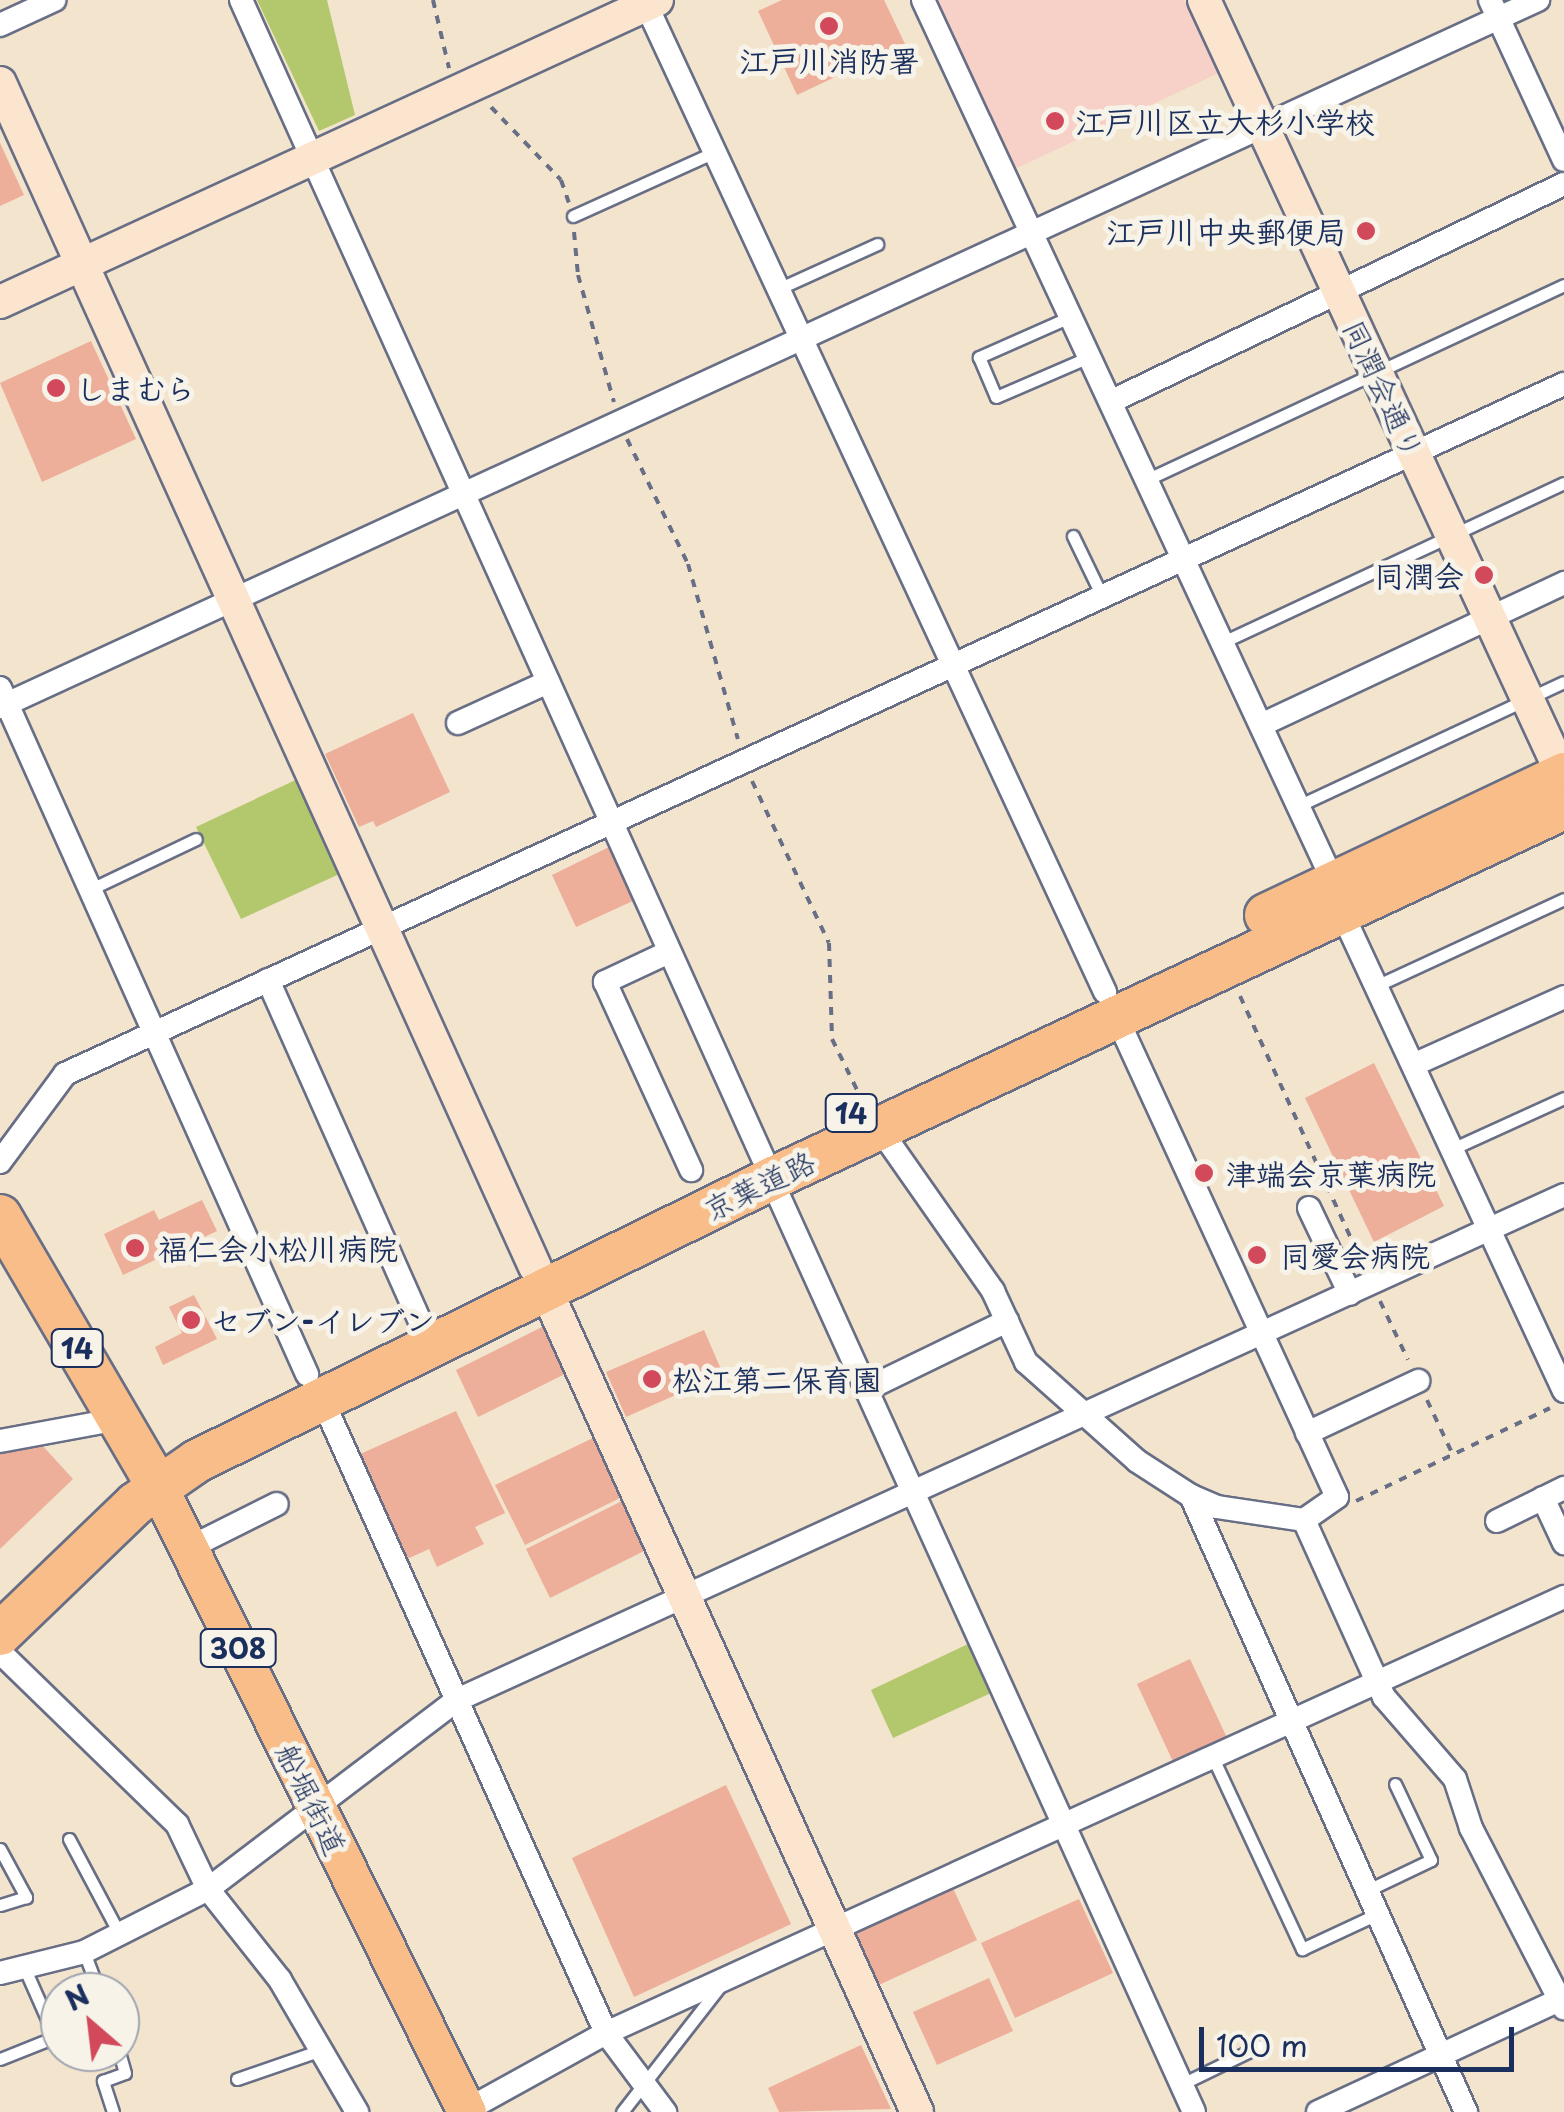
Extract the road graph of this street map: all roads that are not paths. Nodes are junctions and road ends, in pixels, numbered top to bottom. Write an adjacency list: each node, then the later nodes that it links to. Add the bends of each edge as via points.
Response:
1 (54, 0): 8 (street)
2 (241, 0): 12 (street)
3 (923, 0): 16 (street)
4 (1204, 0): 10 (street, 同潤会通り)
5 (1538, 0): 7 (street)
6 (649, 2): 11 (street); 12 (street)
7 (1494, 9): 10 (street); 13 (street)
8 (0, 25)
9 (0, 83): 18 (street)
10 (1262, 126): 16 (street); 21 (street, 同潤会通り)
11 (715, 152): 15 (lane); 20 (street)
12 (313, 158): 18 (street); 32 (street)
13 (1564, 160)
14 (1564, 184): 21 (street)
15 (573, 216)
16 (1034, 233): 23 (street); 24 (street)
17 (877, 244): 20 (lane)
18 (80, 265): 22 (street); 38 (street)
19 (1564, 285): 26 (lane)
20 (778, 289): 24 (street)
21 (1339, 292): 26 (street, 同潤会通り); 28 (street)
22 (0, 302)
23 (1072, 316): 25 (street); 25 (lane, via 979,356 996,397)
24 (802, 341): 32 (street); 41 (street)
25 (1091, 356): 28 (street)
26 (1376, 373): 29 (street, 同潤会通り); 30 (lane)
27 (1564, 384): 29 (street)
28 (1112, 400): 30 (street)
29 (1414, 454): 33 (street, 同潤会通り); 35 (street)
30 (1148, 480): 35 (street)
31 (1564, 483): 33 (lane)
32 (466, 498): 38 (street); 42 (street)
33 (1452, 535): 39 (street, 同潤会通り); 40 (lane)
34 (1073, 536): 37 (lane)
35 (1185, 560): 37 (street); 40 (street)
36 (1564, 583): 39 (street)
37 (1102, 598): 41 (street)
38 (236, 602): 44 (street); 55 (street)
39 (1490, 618): 45 (street, 同潤会通り); 47 (street)
40 (1222, 642): 47 (street)
41 (953, 668): 50 (street); 60 (street)
42 (548, 682): 46 (street); 50 (street)
43 (1564, 682): 45 (lane)
44 (2, 699): 52 (street)
45 (1528, 699): 48 (street, 同潤会通り); 49 (lane)
46 (458, 723)
47 (1261, 725): 49 (street)
48 (1564, 784): 53 (highway, 京葉道路 / 14)
49 (1298, 806): 53 (street)
50 (612, 826): 55 (street); 56 (street)
51 (196, 840): 52 (lane)
52 (90, 889): 61 (street)
53 (1338, 898): 58 (street); 60 (highway, 京葉道路 / 14); 60 (highway, 京葉道路 / 14, via 1226,966)
54 (1564, 899): 58 (lane)
55 (383, 928): 57 (street); 73 (street)
56 (669, 952): 67 (street); 68 (street, via 605,982)
57 (268, 980): 61 (street); 75 (street)
58 (1376, 986): 62 (street)
59 (1564, 997): 62 (street)
60 (1110, 1004): 64 (highway, 京葉道路 / 14); 77 (street)
61 (155, 1032): 66 (street, via 65,1074); 79 (street)
62 (1413, 1064): 65 (street)
63 (1564, 1098): 65 (lane)
64 (872, 1117): 67 (highway, 京葉道路 / 14); 76 (street)
65 (1452, 1149): 71 (street)
66 (0, 1162)
67 (767, 1168): 73 (highway, 京葉道路 / 14); 80 (street)
68 (690, 1170)
69 (1564, 1196): 71 (street)
70 (1308, 1208): 74 (street)
71 (1489, 1230): 74 (street); 81 (street)
72 (3, 1234): 83 (highway, 14)
73 (540, 1278): 75 (highway, 京葉道路 / 14); 79 (highway, 京葉道路 / 14); 97 (street)
74 (1350, 1294): 77 (street)
75 (420, 1322): 79 (highway, 京葉道路 / 14)
76 (1007, 1322): 80 (street); 82 (street, via 1026,1362)
77 (1262, 1335): 82 (street); 84 (street)
78 (1418, 1381): 84 (street)
79 (314, 1386): 86 (highway, 京葉道路 / 14); 101 (street)
80 (867, 1388): 88 (street)
81 (1564, 1391)
82 (1088, 1416): 88 (street); 89 (street, via 1137,1461)
83 (119, 1419): 85 (street); 86 (highway, 14)
84 (1308, 1433): 91 (street, via 1337,1497)
85 (0, 1441)
86 (151, 1474): 94 (main road, 船堀街道 / 308); 95 (highway, 京葉道路 / 14); 98 (highway, 京葉道路 / 14)
87 (1554, 1493): 92 (street); 93 (street)
88 (915, 1495): 97 (street); 106 (street)
89 (1190, 1496): 91 (street, via 1215,1507); 102 (street)
90 (277, 1504): 94 (street)
91 (1304, 1520): 100 (street)
92 (1497, 1521)
93 (1564, 1543)
94 (189, 1548): 105 (main road, 船堀街道 / 308)
95 (0, 1592)
96 (1564, 1597): 100 (street)
97 (685, 1598): 101 (street); 113 (street)
98 (0, 1634)
99 (0, 1652): 109 (street, via 177,1824)
100 (1378, 1682): 102 (street); 120 (street, via 1406,1726 1455,1779 1471,1828)
101 (458, 1700): 105 (street); 121 (street)
102 (1290, 1722): 103 (street); 110 (street)
103 (1212, 1758): 106 (street); 112 (lane, via 1302,1949)
104 (1395, 1784): 110 (lane, via 1430,1860)
105 (317, 1810): 109 (street); 130 (main road, 船堀街道 / 308)
106 (1064, 1826): 113 (street); 129 (street)
107 (70, 1839): 114 (lane)
108 (0, 1849): 111 (lane, via 26,1897)
109 (208, 1889): 114 (street); 123 (street, via 280,1980)
110 (1366, 1891): 112 (street)
111 (0, 1906)
112 (1377, 1914): 124 (street)
113 (835, 1931): 119 (street); 135 (street)
114 (120, 1935): 115 (street)
115 (84, 1952): 116 (street); 117 (lane)
116 (24, 1968): 118 (street); 125 (lane, via 54,2037)
117 (91, 1972)
118 (0, 1973)
119 (727, 1978): 121 (street); 128 (lane)
120 (1562, 2002): 124 (street)
121 (606, 2033): 128 (street); 130 (street)
122 (1260, 2046): 129 (lane)
123 (321, 2050): 127 (lane); 132 (street)
124 (1442, 2056): 137 (street); 138 (street)
125 (0, 2059)
126 (125, 2072): 131 (lane, via 103,2081)
127 (237, 2079)
128 (644, 2084): 133 (lane); 134 (street)
129 (1182, 2084): 136 (street)
130 (465, 2111)
131 (113, 2112)
132 (356, 2112)
133 (622, 2112)
134 (664, 2112)
135 (917, 2112)
136 (1194, 2112)
137 (1318, 2112)
138 (1466, 2112)

